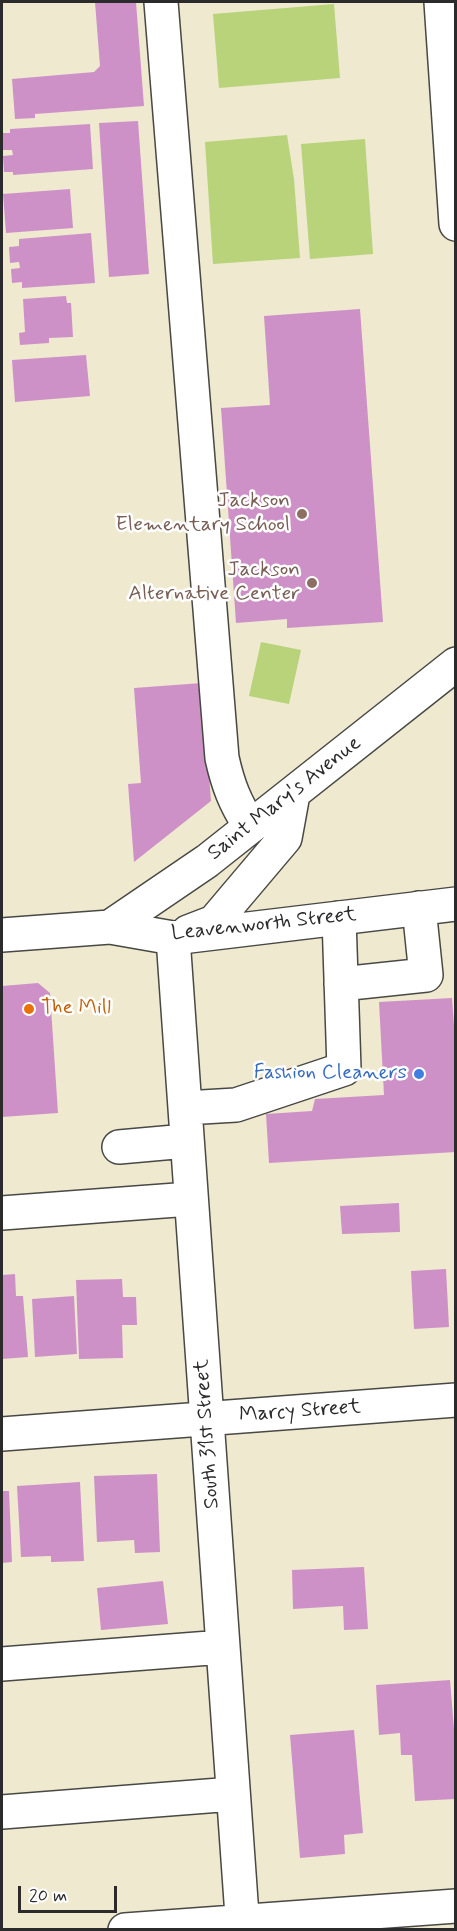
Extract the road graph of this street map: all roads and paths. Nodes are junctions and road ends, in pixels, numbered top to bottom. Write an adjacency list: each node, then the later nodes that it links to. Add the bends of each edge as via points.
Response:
1 (161, 2): 6 (street, via 222,758 227,783)
2 (441, 2): 3 (street)
3 (456, 224)
4 (456, 664): 5 (street, Saint Mary's Avenue)
5 (293, 794): 6 (street, Saint Mary's Avenue); 12 (street, via 285,838 214,921)
6 (250, 826): 10 (street, Saint Mary's Avenue, via 207,861)
7 (456, 904): 8 (street, Leavenworth Street)
8 (419, 908): 9 (street, Leavenworth Street); 13 (street, via 426,975)
9 (339, 918): 12 (street, Leavenworth Street); 13 (street)
10 (110, 927): 11 (street, Leavenworth Street); 12 (street, Leavenworth Street)
11 (2, 935)
12 (173, 938): 14 (street, South 31st Street)
13 (341, 984): 14 (street, via 344,1069 236,1105)
14 (185, 1108): 15 (street, South 31st Street)
15 (186, 1141): 16 (street); 17 (street, South 31st Street)
16 (119, 1147)
17 (190, 1199): 18 (street); 20 (street, South 31st Street)
18 (2, 1213)
19 (456, 1400): 20 (street, Marcy Street)
20 (207, 1419): 21 (street, Marcy Street); 22 (street, South 31st Street)
21 (2, 1434)
22 (223, 1647): 23 (street); 24 (street, South 31st Street)
23 (2, 1664)
24 (233, 1794): 25 (street); 27 (street, South 31st Street)
25 (2, 1812)
26 (456, 1906): 27 (street)
27 (243, 1925): 28 (street)
28 (125, 1929)

